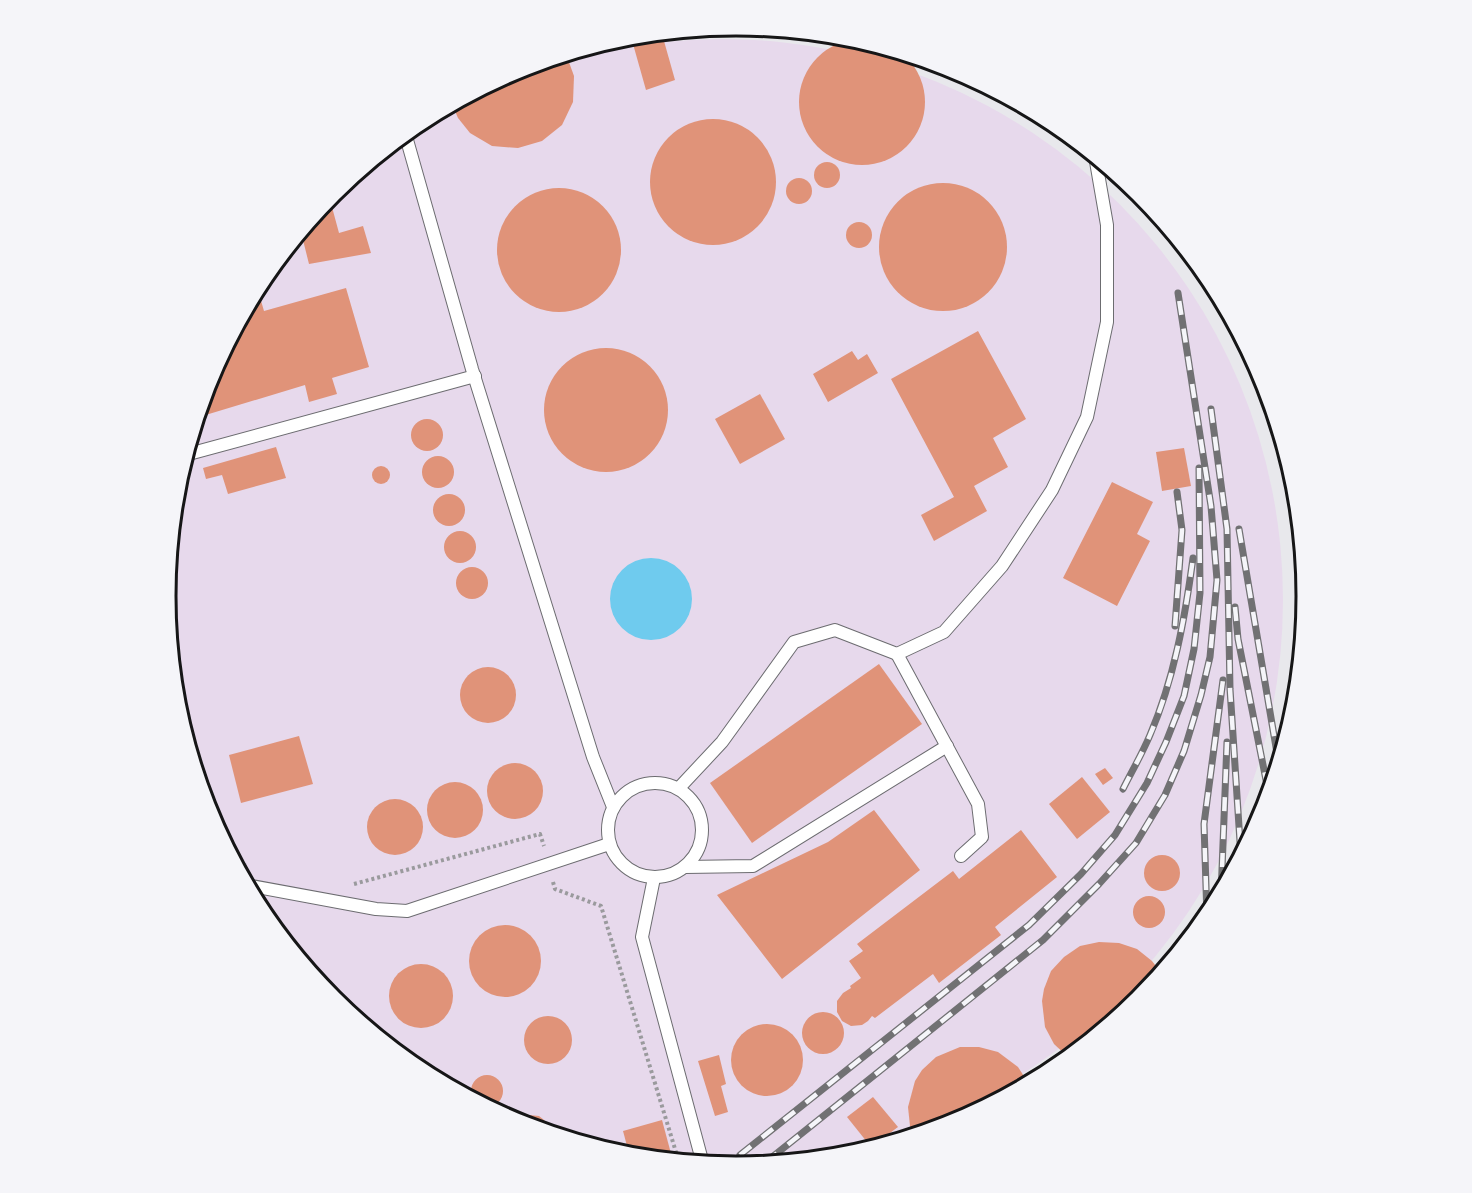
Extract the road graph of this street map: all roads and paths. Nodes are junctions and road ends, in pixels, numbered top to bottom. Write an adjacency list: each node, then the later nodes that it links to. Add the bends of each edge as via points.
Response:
1 (408, 143): 3 (lane)
2 (1097, 168): 5 (lane, via 1107,225 1107,322 1087,417 1052,490 1002,566 944,632)
3 (475, 376): 4 (lane); 8 (lane, via 593,757)
4 (195, 452)
5 (897, 654): 6 (lane); 7 (lane, via 835,630 794,642 722,742)
6 (947, 746): 10 (lane, via 978,804 982,837); 14 (lane, via 753,866)
7 (679, 788): 8 (lane, via 649,782 622,795); 14 (lane, via 691,798 703,826 702,842)
8 (613, 807): 9 (lane)
9 (609, 844): 11 (lane); 15 (lane, via 626,868)
10 (961, 856)
11 (549, 864): 16 (path, via 540,834 356,885); 17 (lane, via 407,911); 18 (path, via 555,888 601,906)
12 (244, 865): 13 (path)
13 (256, 867)
14 (685, 867): 15 (lane)
15 (654, 878): 19 (lane, via 642,937)
16 (344, 883)
17 (257, 887)
18 (676, 1153)
19 (701, 1156)

